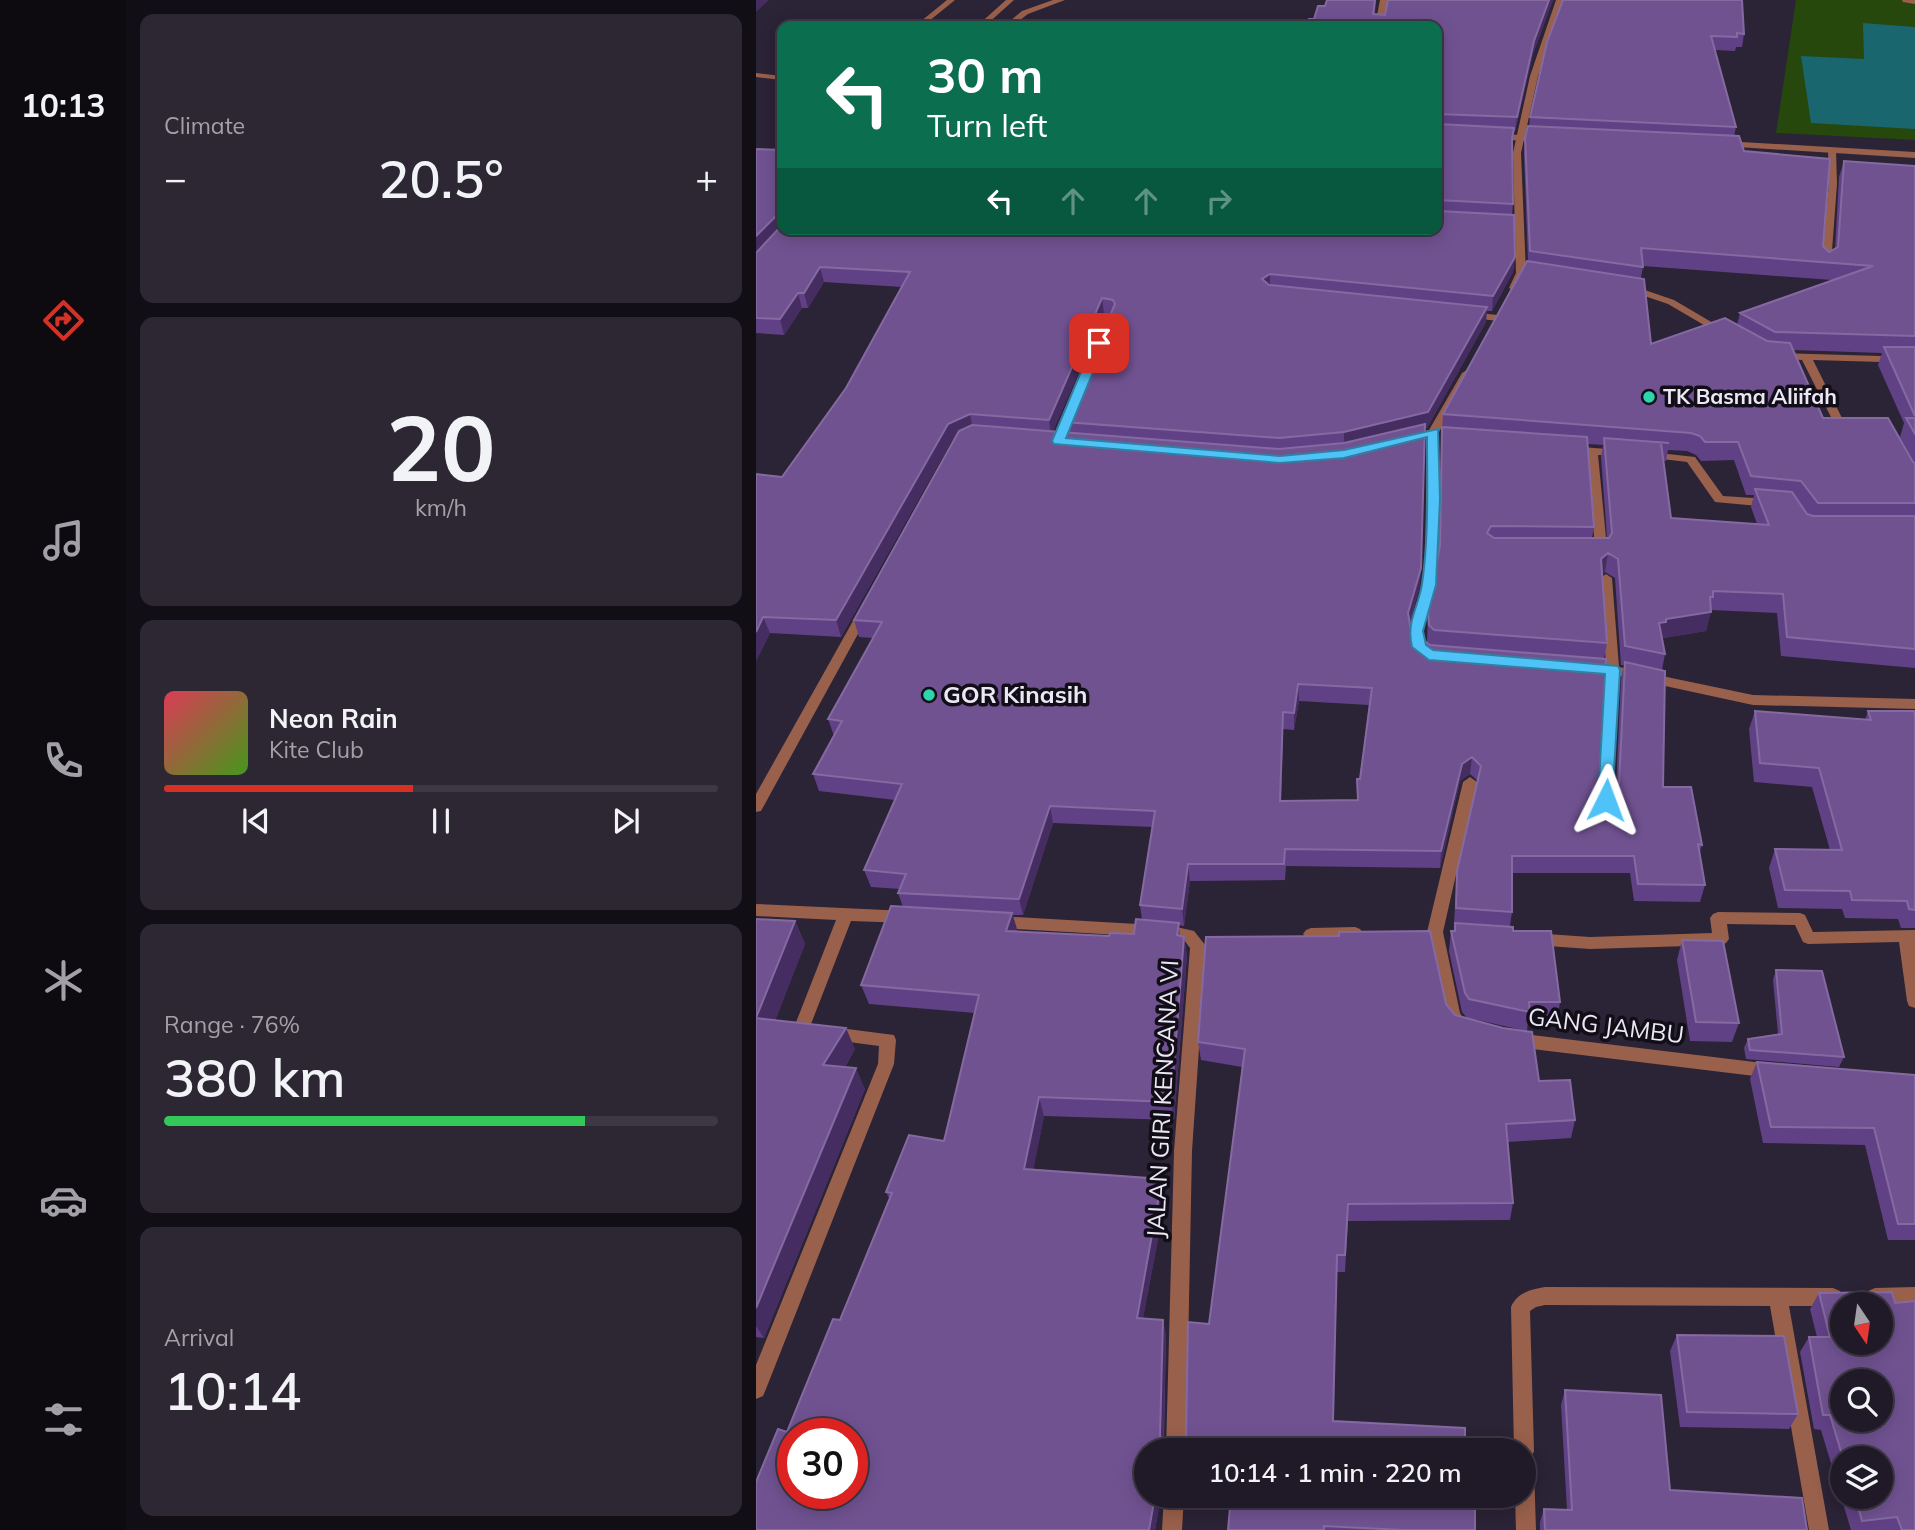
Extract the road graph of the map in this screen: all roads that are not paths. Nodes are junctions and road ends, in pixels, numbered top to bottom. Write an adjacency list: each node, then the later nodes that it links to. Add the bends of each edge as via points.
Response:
1 (951, 0): 10 (street)
2 (995, 0): 9 (street)
3 (1010, 0): 9 (street)
4 (1060, 0): 12 (street)
5 (1384, 0): 13 (street)
6 (1560, 0): 17 (street, via 1539,55)
7 (1906, 0): 8 (street)
8 (1915, 2)
9 (995, 13): 11 (street)
10 (925, 21)
11 (986, 21)
12 (1012, 21)
13 (1380, 21)
14 (756, 75): 15 (street)
15 (777, 77)
16 (1483, 136): 17 (street)
17 (1520, 138): 18 (street); 24 (street, via 1515,224 1528,274)
18 (1559, 139)
19 (1710, 144): 20 (street)
20 (1832, 150): 21 (street); 22 (street)
21 (1915, 155)
22 (1826, 264)
23 (1617, 286): 27 (street, via 1671,302)
24 (1504, 307): 25 (street); 26 (street)
25 (1458, 314)
26 (1491, 330)
27 (1731, 336)
28 (1768, 355): 29 (street)
29 (1806, 357): 30 (street); 33 (street, via 1839,423)
30 (1915, 360)
31 (1471, 364): 34 (street)
32 (1079, 392): 37 (street, via 1052,441)
33 (1859, 425)
34 (1433, 435): 35 (street); 36 (street); 44 (street, via 1429,585 1416,631 1419,647)
35 (1446, 439)
36 (1395, 442)
37 (1072, 443)
38 (1552, 448): 39 (street)
39 (1592, 451): 40 (street, via 1691,458 1719,499); 41 (street, via 1601,551)
40 (1786, 504)
41 (1580, 553)
42 (1606, 578): 46 (street)
43 (870, 601): 50 (street)
44 (1440, 656)
45 (1574, 667): 46 (street)
46 (1613, 670): 47 (street, via 1753,700); 49 (street)
47 (1915, 704)
48 (1470, 782): 60 (street, via 1435,933 1452,1016 1460,1026)
49 (1606, 800)
50 (756, 807)
51 (756, 910): 52 (street)
52 (846, 914): 53 (street); 65 (street, via 801,1030 888,1040 886,1064)
53 (928, 918)
54 (982, 921): 66 (street, JALAN GIRI KENCANA VI, via 1172,932 1189,935 1198,946 1183,1150)
55 (1366, 933): 56 (street)
56 (1311, 934)
57 (1911, 936): 58 (street, via 1808,938 1800,919 1718,918 1721,939 1590,943); 59 (street)
58 (1513, 937)
59 (1915, 1001)
60 (1480, 1032)
61 (1501, 1037): 62 (street, GANG JAMBU)
62 (1790, 1073)
63 (1915, 1296): 64 (street)
64 (1778, 1298): 67 (street, via 1532,1298 1520,1307); 72 (street)
65 (756, 1389)
66 (1176, 1438)
67 (1524, 1438)
68 (1173, 1508): 70 (street)
69 (1525, 1508): 71 (street)
70 (1172, 1530)
71 (1526, 1530)
72 (1819, 1530)

